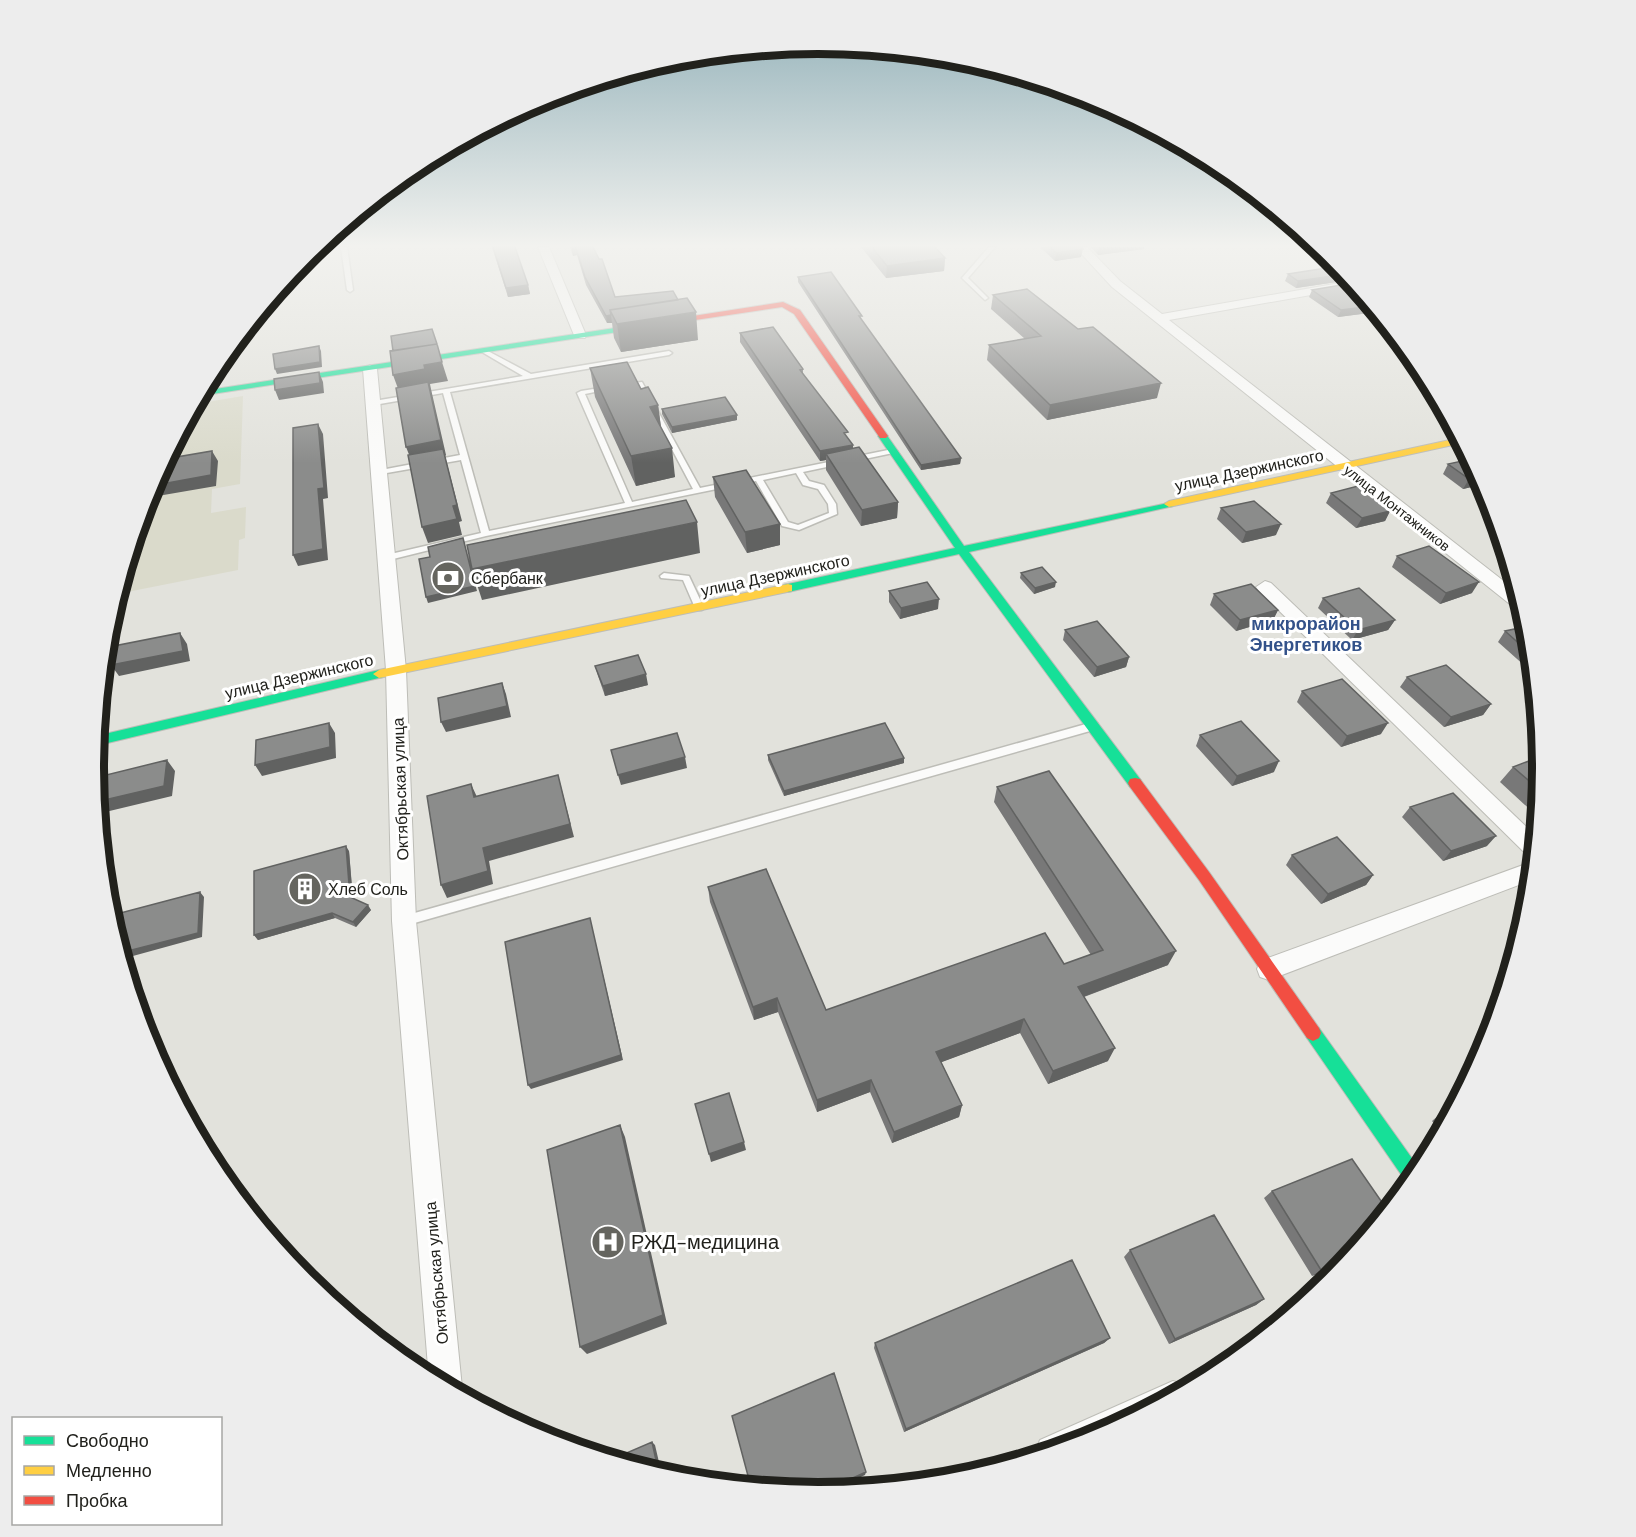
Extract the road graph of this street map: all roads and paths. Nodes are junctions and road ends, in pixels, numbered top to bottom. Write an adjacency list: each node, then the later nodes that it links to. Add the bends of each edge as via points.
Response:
1 (573, 319): 5 (street)
2 (687, 319): 5 (street)
3 (802, 319): 14 (street)
4 (1160, 319): 16 (street, улица Монтажников)
5 (580, 335): 6 (street)
6 (484, 351): 8 (street); 9 (lane)
7 (669, 353): 9 (lane)
8 (370, 369): 11 (street); 12 (street, Октябрьская улица)
9 (531, 376): 10 (lane)
10 (446, 391): 12 (lane); 15 (lane)
11 (211, 392)
12 (374, 403): 18 (street, Октябрьская улица)
13 (1453, 442): 16 (street, улица Дзержинского)
14 (893, 451): 17 (lane); 23 (street)
15 (464, 457): 18 (lane); 22 (lane)
16 (1343, 466): 23 (street, улица Дзержинского); 27 (street, улица Монтажников)
17 (798, 470): 19 (lane); 19 (lane, via 806,483 821,487 832,504 833,514 799,528 785,524)
18 (381, 472): 24 (street, Октябрьская улица)
19 (758, 478): 20 (lane)
20 (698, 491): 21 (lane); 21 (lane, via 640,384 581,393)
21 (629, 504): 22 (lane)
22 (486, 534): 24 (lane)
23 (962, 550): 28 (street, улица Дзержинского); 30 (street)
24 (385, 558): 29 (street, Октябрьская улица)
25 (664, 576): 28 (lane, via 686,578)
26 (1265, 586): 32 (street)
27 (1511, 597)
28 (699, 609): 29 (street, улица Дзержинского)
29 (396, 670): 31 (street, улица Дзержинского); 34 (street, Октябрьская улица)
30 (1093, 726): 34 (lane); 35 (street)
31 (105, 739)
32 (1528, 842)
33 (1524, 873): 35 (street)
34 (404, 921): 37 (street, Октябрьская улица)
35 (1269, 969): 36 (street)
36 (1409, 1170)
37 (445, 1377)

